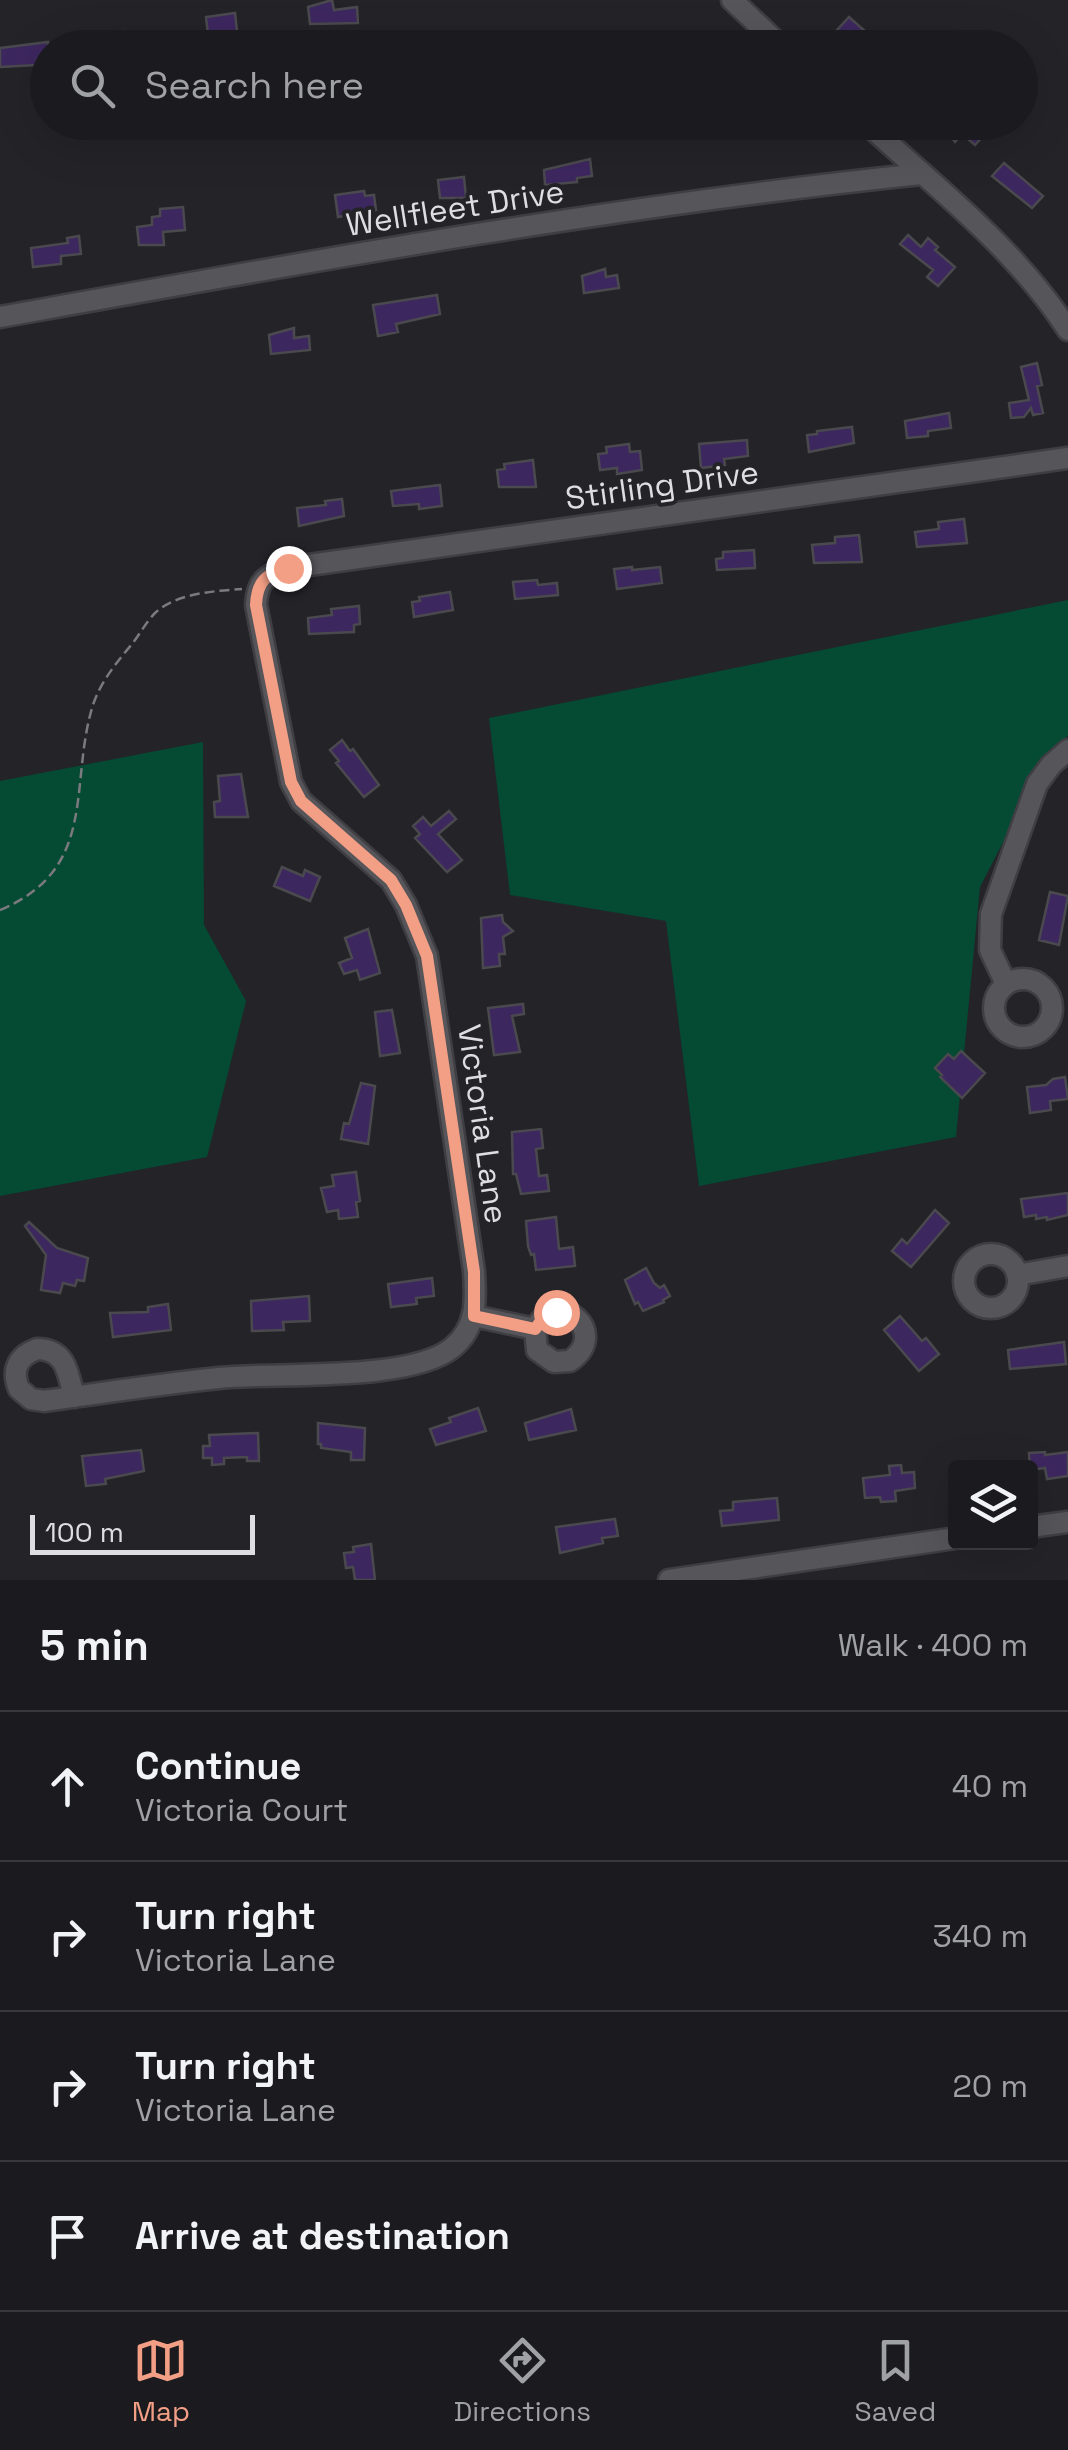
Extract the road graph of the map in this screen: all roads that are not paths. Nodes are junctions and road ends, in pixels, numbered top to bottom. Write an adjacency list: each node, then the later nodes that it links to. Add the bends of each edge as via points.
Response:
1 (732, 0): 2 (street)
2 (764, 30)
3 (884, 140): 4 (street)
4 (921, 174): 5 (street, Wellfleet Drive, via 378,249); 6 (street, via 1001,246)
5 (0, 316)
6 (1068, 330)
7 (1068, 458): 8 (street, Stirling Drive, via 288,568)
8 (261, 582): 13 (street, Victoria Lane, via 256,605 291,782 301,801 391,880 427,956 474,1272)
9 (1068, 750): 10 (street, via 1032,794 991,914 990,950)
10 (1006, 984)
11 (1068, 1266): 12 (street)
12 (1018, 1276)
13 (474, 1316): 14 (street); 15 (street, via 450,1350 412,1365 219,1378)
14 (535, 1329)
15 (74, 1397)
16 (1068, 1522): 17 (street)
17 (1038, 1526)
18 (948, 1539): 19 (street)
19 (669, 1580)

